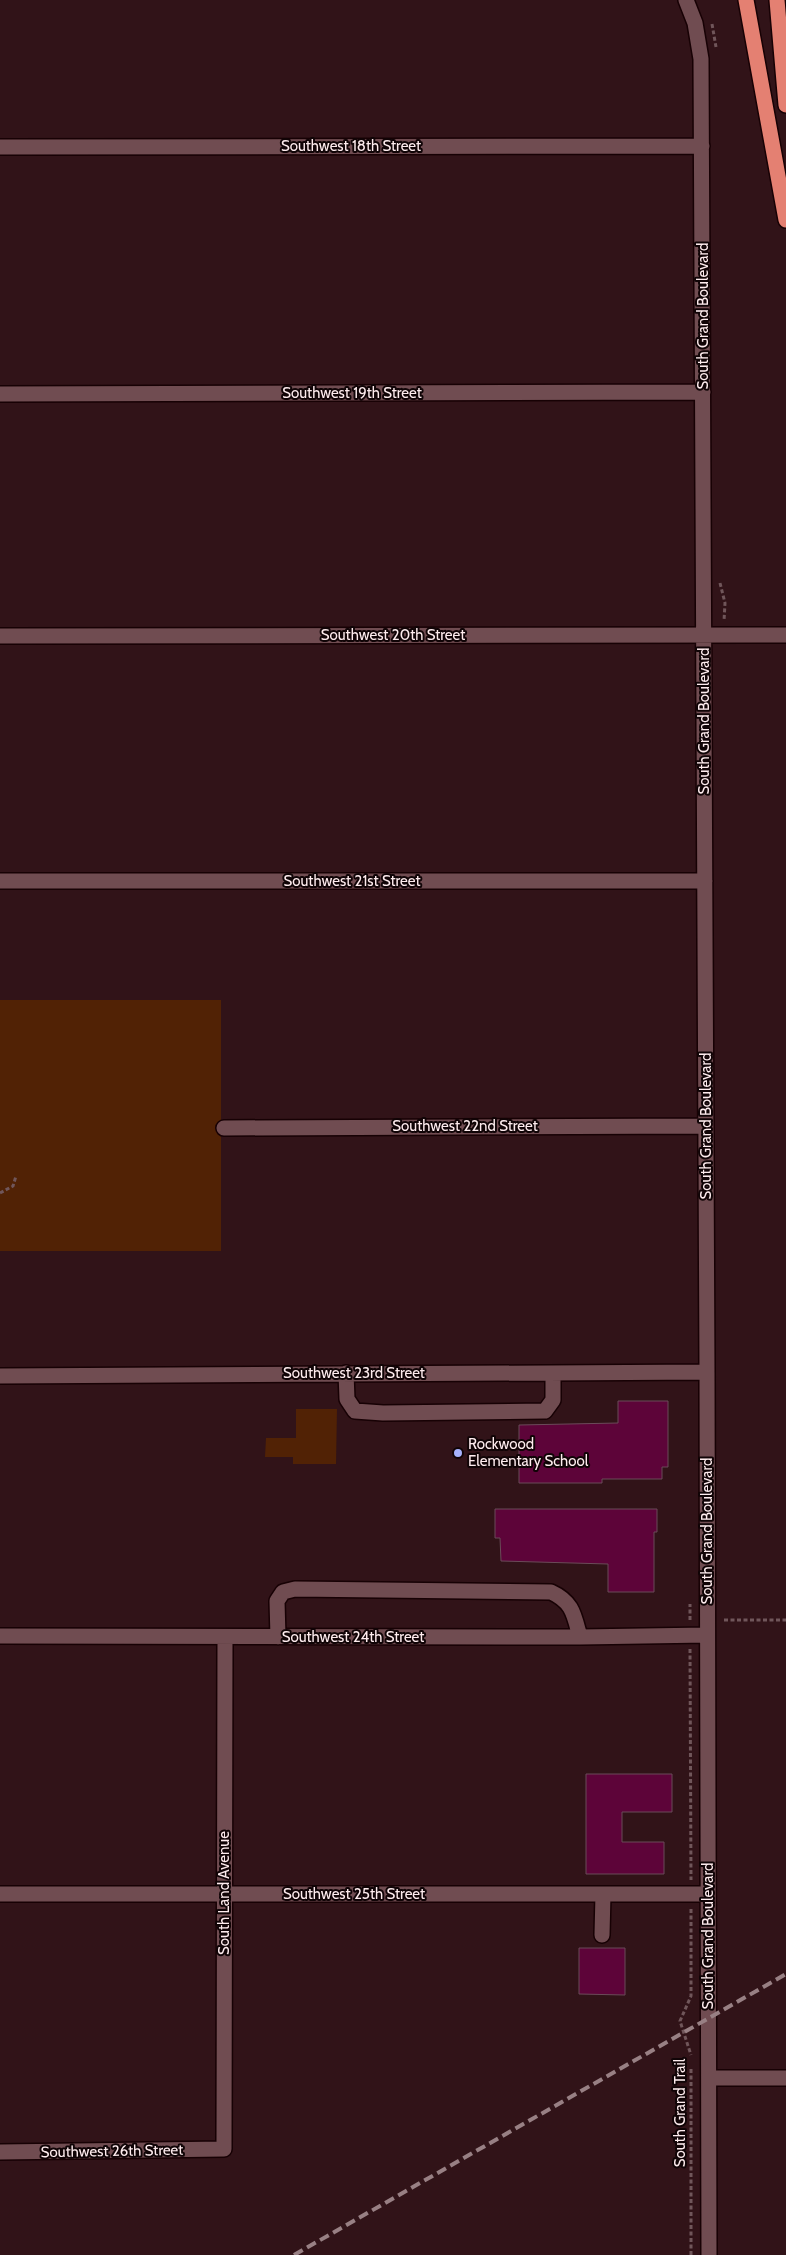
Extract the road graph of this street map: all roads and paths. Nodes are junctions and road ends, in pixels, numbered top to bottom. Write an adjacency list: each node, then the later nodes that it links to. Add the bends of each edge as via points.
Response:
1 (686, 0): 6 (street, South Grand Boulevard, via 700,43)
2 (746, 0): 7 (highway)
3 (778, 0): 4 (highway)
4 (786, 105)
5 (0, 146): 6 (street, Southwest 18th Street)
6 (702, 146): 8 (street, South Grand Boulevard)
7 (786, 220)
8 (703, 392): 9 (street, Southwest 19th Street); 10 (street, South Grand Boulevard)
9 (0, 394)
10 (704, 635): 11 (street, Southwest 20th Street); 12 (street, Southwest 20th Street); 14 (street, South Grand Boulevard)
11 (786, 635)
12 (0, 636)
13 (0, 881): 14 (street, Southwest 21st Street)
14 (705, 881): 15 (street, South Grand Boulevard)
15 (706, 1126): 16 (street, Southwest 22nd Street); 19 (street, South Grand Boulevard)
16 (224, 1128)
17 (16, 1176): 18 (path, via 13,1186)
18 (0, 1193)
19 (707, 1372): 21 (street, Southwest 23rd Street); 27 (street, South Grand Boulevard)
20 (346, 1373): 21 (street, Southwest 23rd Street); 21 (street, via 347,1399 355,1411 384,1413 546,1412 553,1400); 22 (street, Southwest 23rd Street)
21 (553, 1373)
22 (0, 1376)
23 (691, 1602): 24 (path)
24 (690, 1615)
25 (724, 1620): 26 (path)
26 (786, 1620)
27 (707, 1635): 31 (street, Southwest 24th Street); 37 (street, South Grand Boulevard)
28 (0, 1636): 29 (street, Southwest 24th Street)
29 (225, 1637): 30 (street, Southwest 24th Street); 35 (street, South Land Avenue)
30 (278, 1637): 31 (street, Southwest 24th Street); 31 (street, via 277,1601 283,1592 296,1589 550,1592 563,1598 571,1608)
31 (580, 1637)
32 (690, 1658): 33 (path)
33 (691, 1875)
34 (0, 1894): 35 (street, Southwest 25th Street)
35 (224, 1894): 36 (street, Southwest 25th Street); 42 (street, South Land Avenue)
36 (603, 1894): 37 (street, Southwest 25th Street); 39 (street)
37 (708, 1894): 40 (street, South Grand Boulevard)
38 (691, 1917): 44 (path, South Grand Trail, via 691,1996 680,2021 692,2054)
39 (602, 1935)
40 (708, 2078): 41 (street); 45 (street, South Grand Boulevard)
41 (786, 2078)
42 (224, 2149): 43 (street, Southwest 26th Street)
43 (0, 2152)
44 (691, 2255)
45 (709, 2255)

